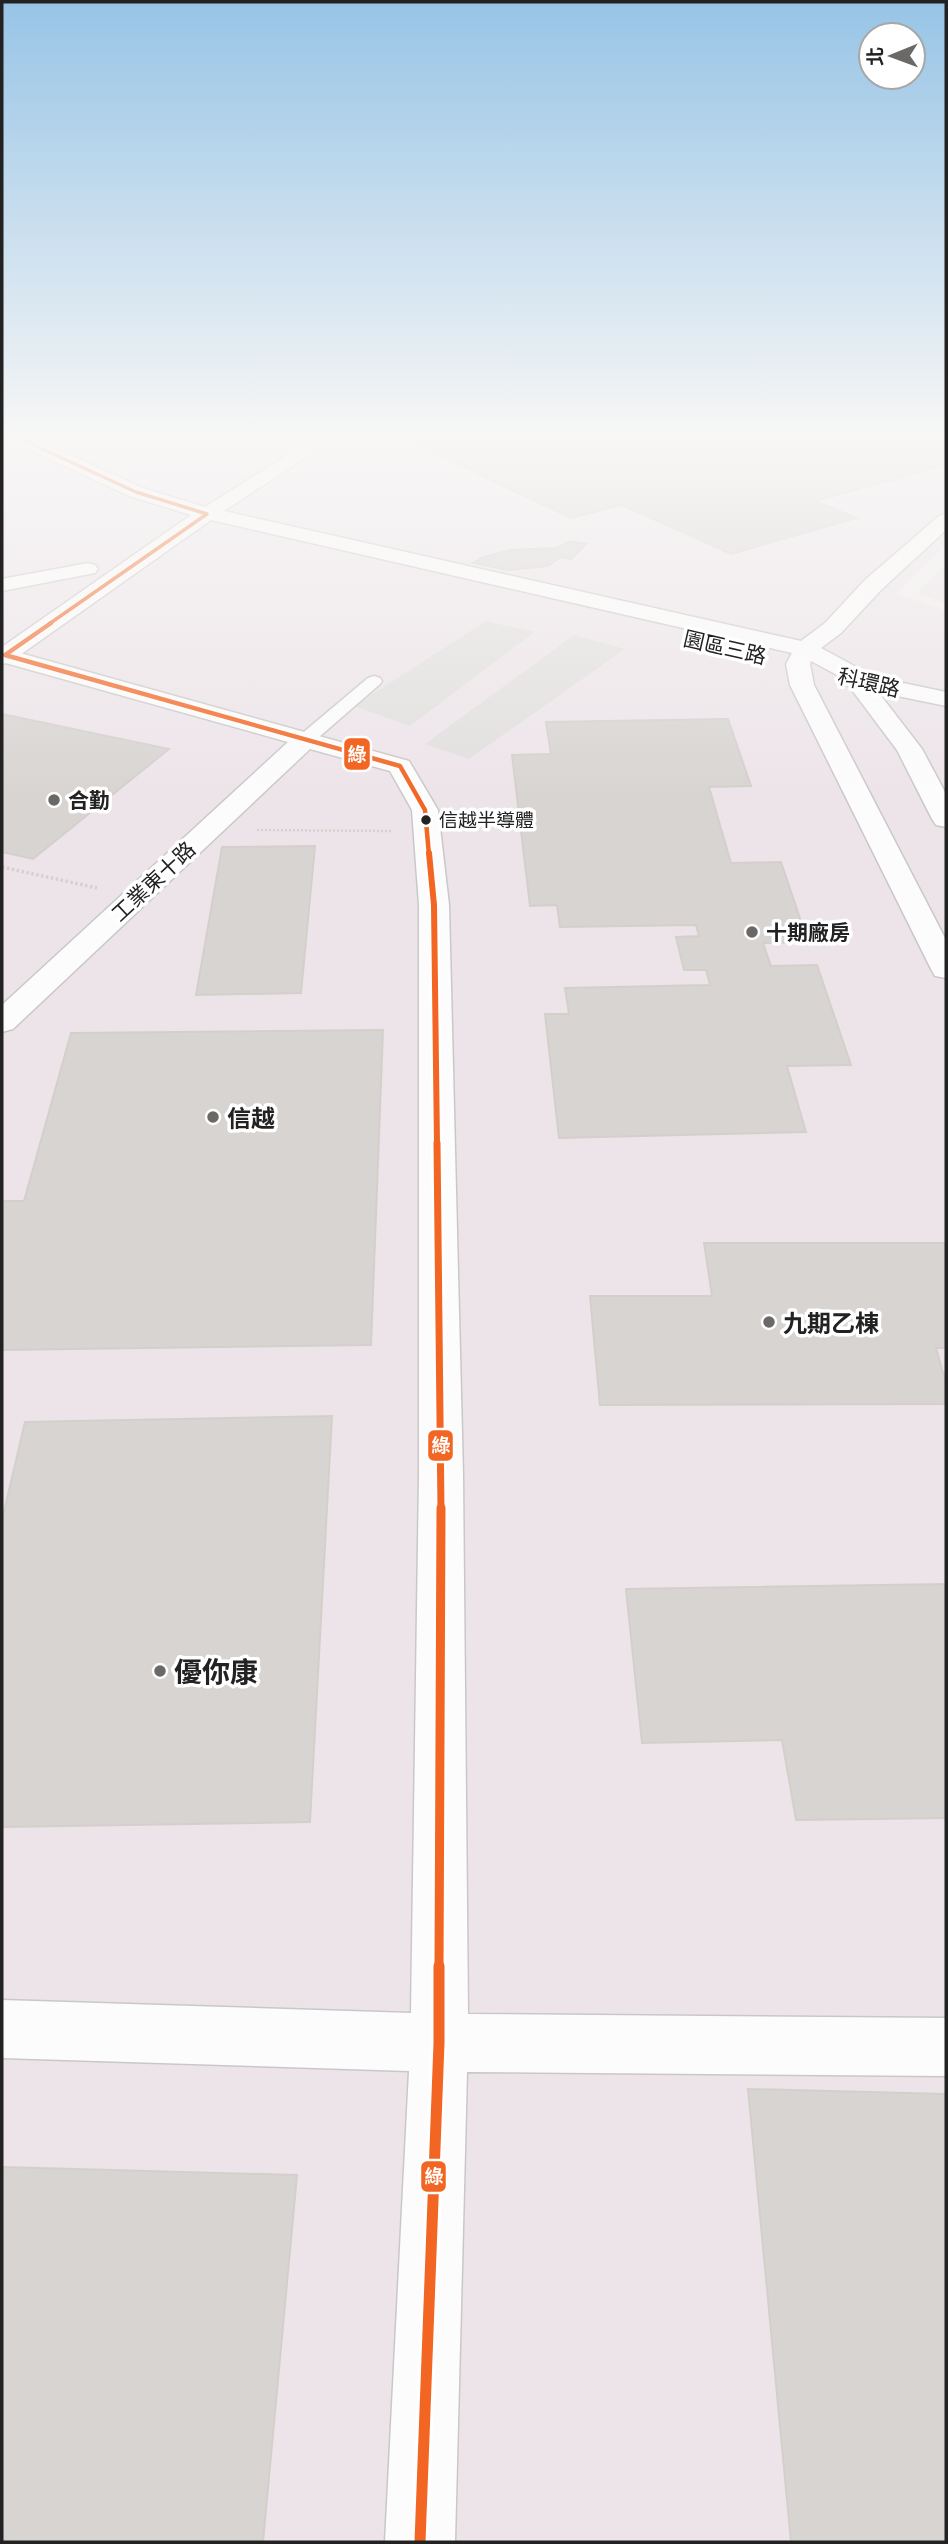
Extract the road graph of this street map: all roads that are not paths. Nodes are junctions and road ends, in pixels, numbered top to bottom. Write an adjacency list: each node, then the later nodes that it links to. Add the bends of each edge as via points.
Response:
1 (103, 559): 6 (street)
2 (129, 559): 10 (street)
3 (369, 559): 11 (street, 園區三路)
4 (415, 559): 11 (street, 園區三路)
5 (903, 559): 9 (street)
6 (88, 569): 7 (street); 8 (street)
7 (2, 585)
8 (45, 597)
9 (833, 628): 11 (street); 12 (street)
10 (3, 656): 16 (street)
11 (802, 656): 12 (street, 科環路); 18 (street, 園區三路, via 803,685)
12 (853, 672): 14 (street, 科環路); 15 (street)
13 (374, 681): 16 (lane)
14 (944, 693): 15 (street, 科環路, via 891,699 883,704)
15 (883, 712): 17 (street, via 909,749)
16 (304, 740): 19 (street, 工業東十路); 21 (street, via 400,766 425,810 434,905 440,1447)
17 (946, 819)
18 (946, 969)
19 (2, 1022)
20 (2, 2029): 21 (street)
21 (439, 2043): 22 (street); 23 (street)
22 (946, 2047)
23 (420, 2542)

